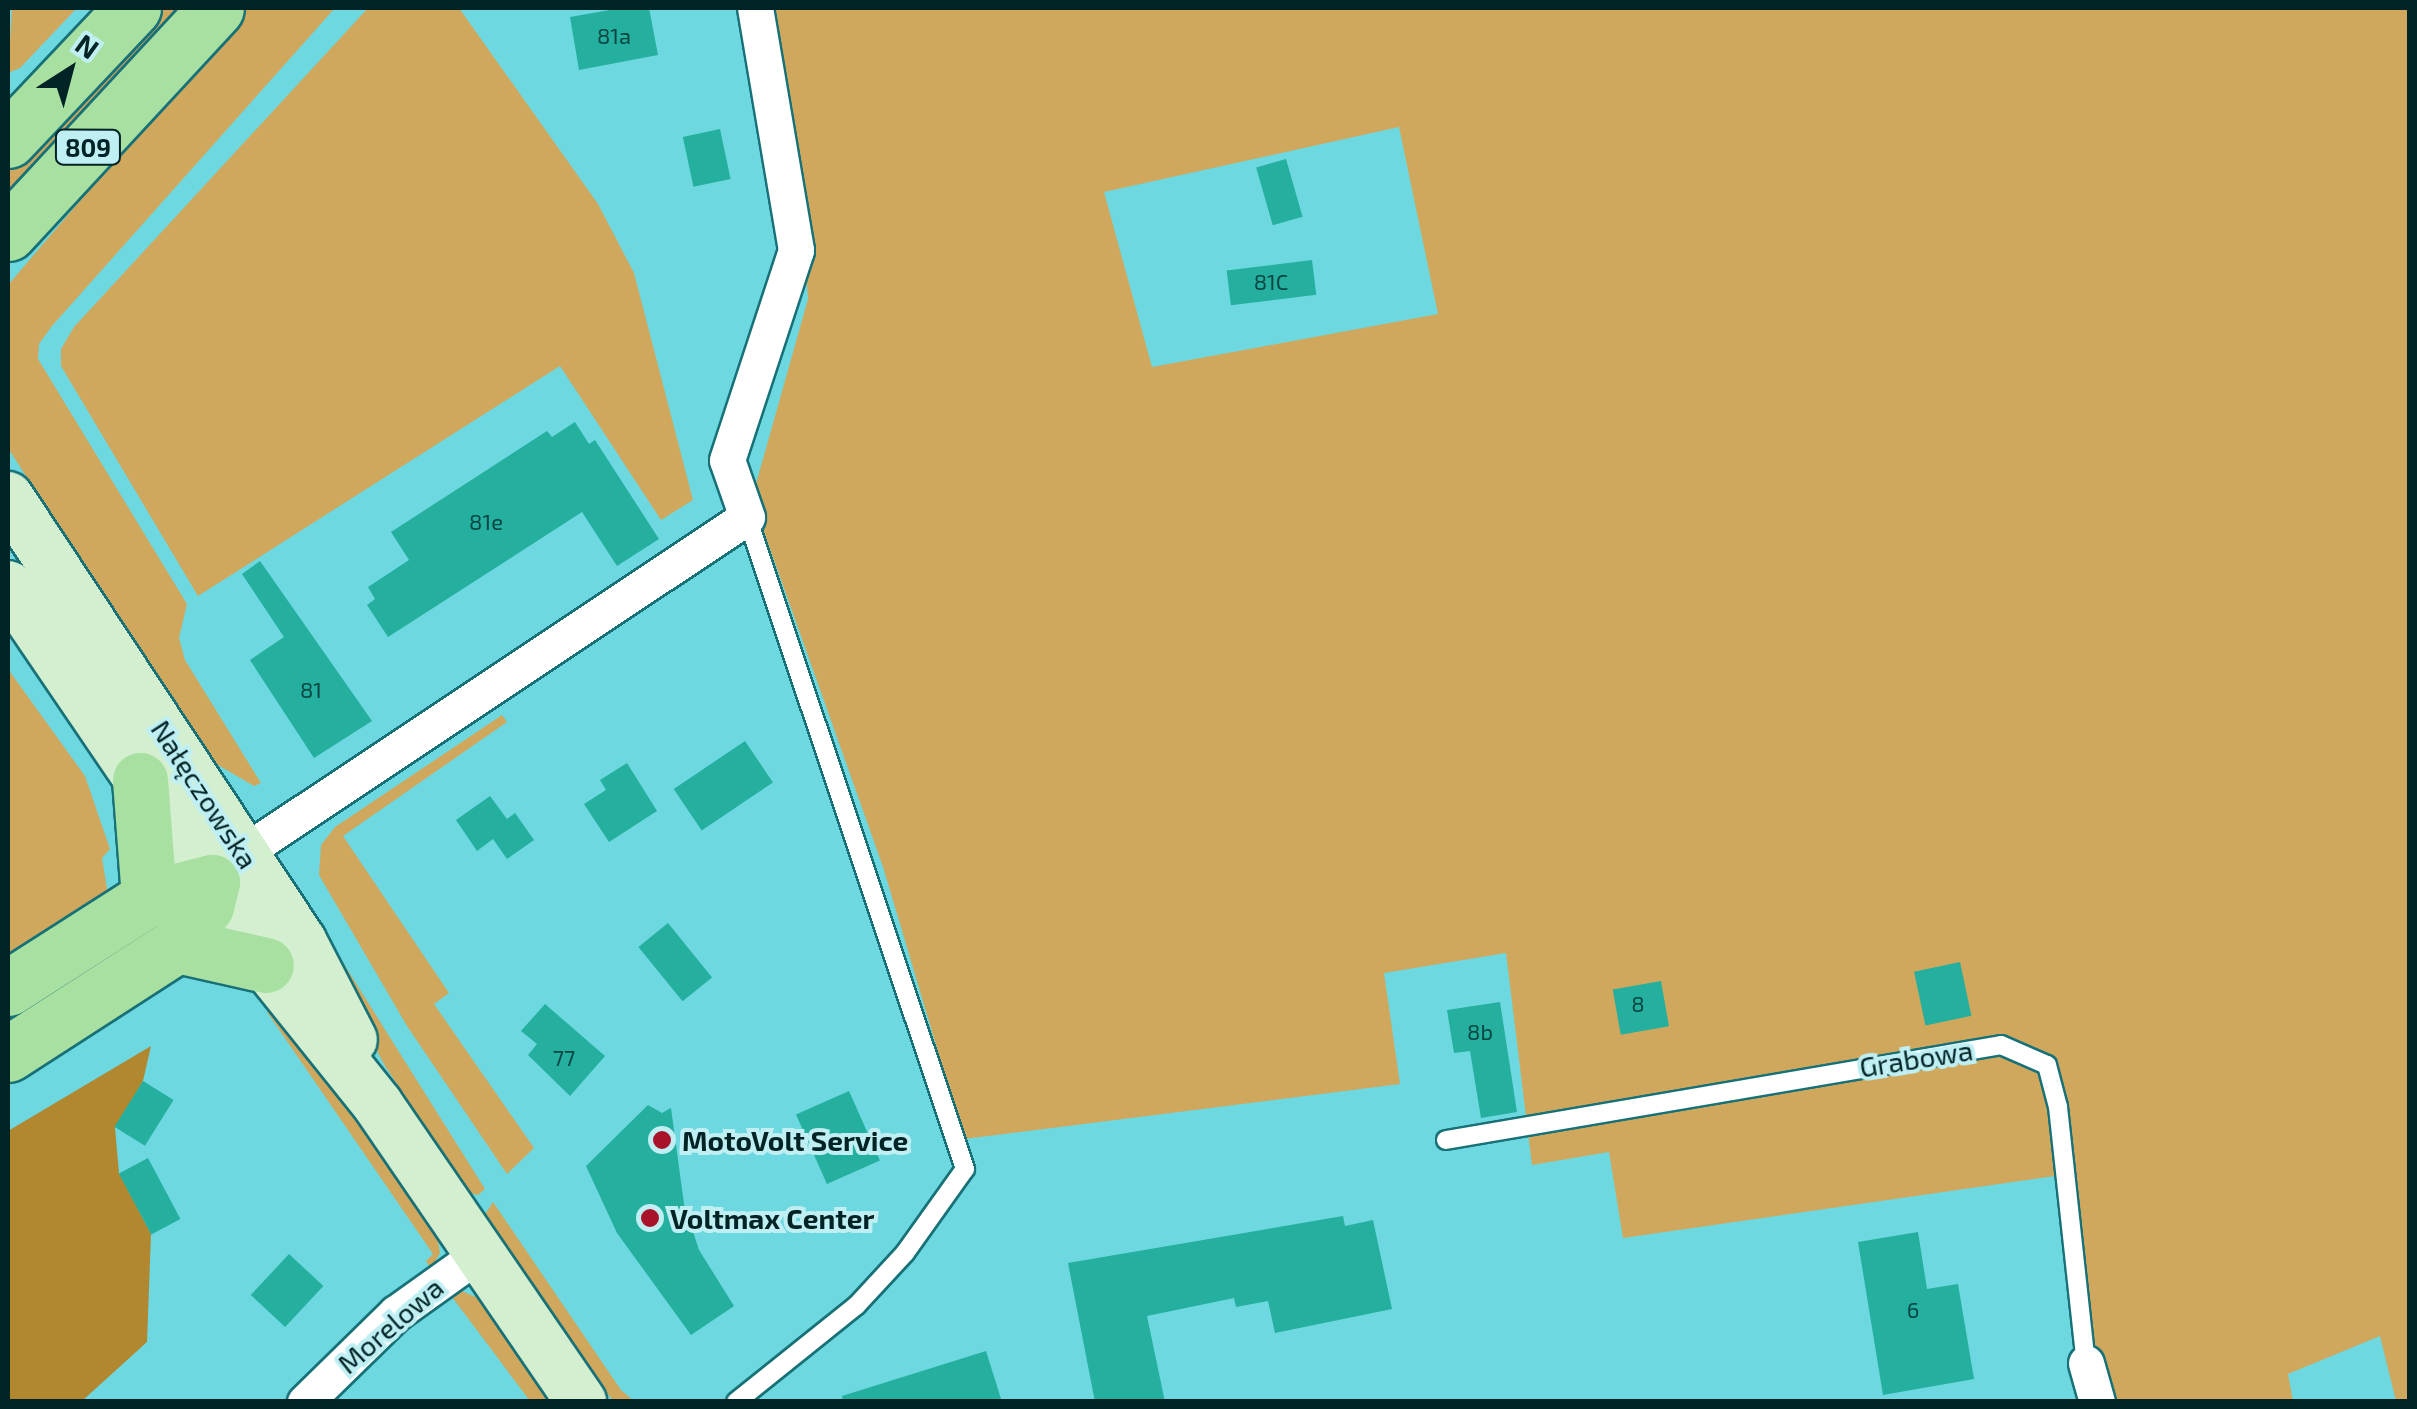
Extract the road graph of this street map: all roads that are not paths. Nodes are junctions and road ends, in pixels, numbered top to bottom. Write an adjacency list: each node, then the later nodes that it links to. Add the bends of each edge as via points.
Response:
1 (132, 8): 4 (main road, 809)
2 (216, 8): 5 (main road, 809)
3 (755, 8): 7 (street, via 796,250 727,460)
4 (8, 140)
5 (8, 233)
6 (11, 502): 10 (street, Nałęczowska)
7 (747, 517): 10 (street); 22 (lane, via 965,1169 905,1253 856,1306)
8 (8, 586): 9 (street, Nałęczowska)
9 (140, 780): 10 (street, Nałęczowska); 11 (main road)
10 (228, 867): 11 (main road); 12 (main road); 13 (street, Nałęczowska); 16 (street, Nałęczowska, via 301,941)
11 (148, 898): 14 (main road)
12 (177, 945): 13 (main road); 15 (main road)
13 (266, 965): 16 (street, Nałęczowska)
14 (8, 988)
15 (8, 1054)
16 (378, 1104): 18 (street, Nałęczowska)
17 (1446, 1140): 19 (lane, Grabowa, via 2001,1045 2047,1065 2058,1107)
18 (480, 1253): 20 (street, Morelowa, via 396,1313); 21 (street, Nałęczowska)
19 (2086, 1363): 23 (street, Grabowa)
20 (305, 1402)
21 (580, 1402)
22 (736, 1402)
23 (2097, 1402)

